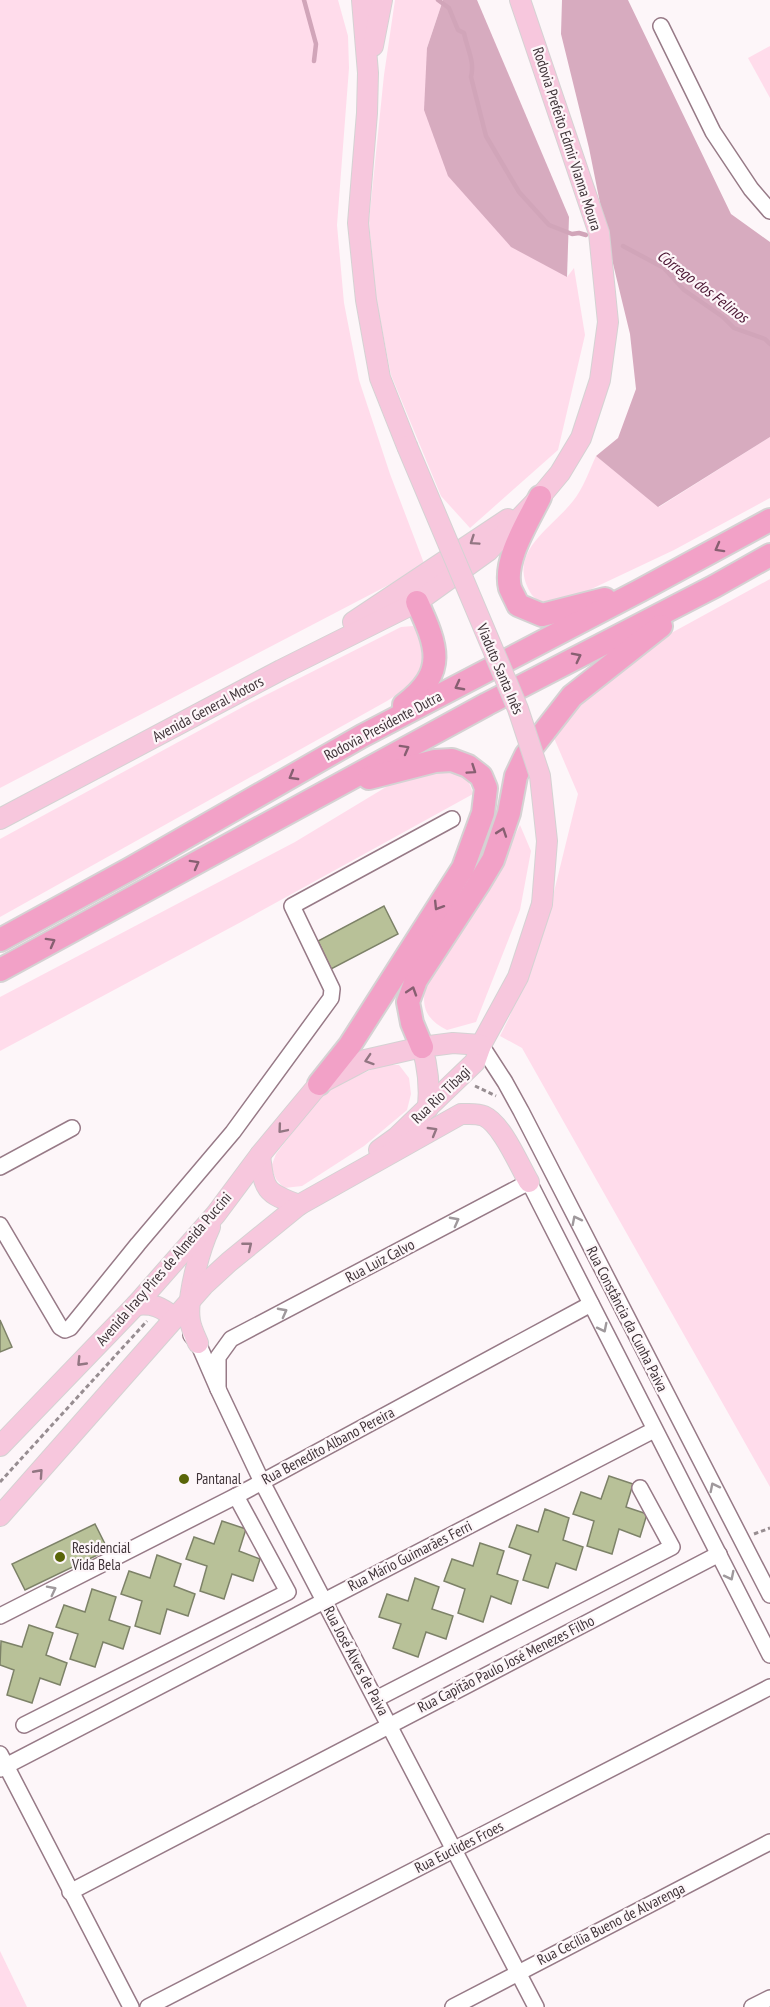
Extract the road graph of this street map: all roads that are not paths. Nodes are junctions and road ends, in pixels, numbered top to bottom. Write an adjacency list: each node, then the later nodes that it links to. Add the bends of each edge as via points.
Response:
1 (362, 0): 5 (main road)
2 (382, 0): 5 (main road)
3 (520, 0): 7 (main road, Rodovia Prefeito Edmir Vianna Moura, via 599,233 608,322 600,380 581,438)
4 (662, 26): 6 (street, via 713,132)
5 (368, 72): 19 (main road, Viaduto Santa Inês, bridge, via 358,223 380,378 518,709 540,776 547,841)
6 (770, 211)
7 (540, 497): 10 (main road, one-way to 10); 12 (highway, via 509,571 510,588 518,605 542,615); 13 (main road, Rodovia Prefeito Edmir Vianna Moura, via 488,551)
8 (770, 520): 12 (highway, Rodovia Presidente Dutra, one-way to 12)
9 (770, 555): 11 (highway, Rodovia Presidente Dutra)
10 (431, 570): 13 (main road, via 422,583); 14 (main road)
11 (715, 586): 16 (highway, Rodovia Presidente Dutra, one-way to 11); 23 (highway, one-way to 11, via 408,1002 416,980 493,860 509,813 516,776 526,754 572,696)
12 (641, 590): 15 (highway, Rodovia Presidente Dutra, one-way to 15)
13 (417, 602): 14 (main road, Avenida General Motors); 15 (highway, via 432,639 435,658 431,678 418,695)
14 (281, 670): 17 (main road, Avenida General Motors)
15 (362, 736): 20 (highway, Rodovia Presidente Dutra, one-way to 20)
16 (336, 787): 21 (highway, Rodovia Presidente Dutra, one-way to 16); 24 (highway, one-way to 24, via 452,760 481,776 486,788 483,813 463,868 350,1045)
17 (0, 819)
18 (452, 819): 33 (street, via 292,906 332,989 331,998 233,1132 70,1328 60,1327)
19 (542, 904): 22 (main road, Rua Rio Tibagi, via 518,977)
20 (0, 940)
21 (0, 970)
22 (481, 1045): 23 (main road); 25 (main road, Rua Rio Tibagi, via 475,1062); 48 (street, Rua Constância da Cunha Paiva, one-way to 22, via 521,1112)
23 (422, 1047): 24 (main road, one-way to 24, via 365,1060); 25 (main road, via 428,1065)
24 (319, 1084): 27 (main road, Avenida Iracy Pires de Almeida Puccini, one-way to 27)
25 (428, 1108): 30 (main road, Rua Rio Tibagi, via 397,1137)
26 (72, 1128): 28 (street)
27 (260, 1155): 31 (main road, via 263,1181 271,1193); 32 (main road, Avenida Iracy Pires de Almeida Puccini)
28 (0, 1167)
29 (529, 1182): 30 (main road, one-way to 29, via 461,1114 475,1113 487,1117 498,1128); 37 (street, Rua Constância da Cunha Paiva); 40 (street, Rua Luiz Calvo, one-way to 29, via 219,1357 231,1339)
30 (327, 1189): 31 (main road)
31 (298, 1206): 34 (main road, one-way to 31)
32 (216, 1214): 35 (main road, via 203,1241); 36 (main road, Avenida Iracy Pires de Almeida Puccini)
33 (0, 1225)
34 (204, 1285): 35 (main road); 39 (street)
35 (190, 1300): 38 (main road); 39 (main road, via 190,1321)
36 (136, 1305): 38 (main road, via 150,1304); 42 (main road, Avenida Iracy Pires de Almeida Puccini, one-way to 42)
37 (591, 1305): 41 (street, Rua Constância da Cunha Paiva, one-way to 41); 43 (street, Rua Benedito Albano Pereira)
38 (167, 1312): 39 (street, Rua José Alves de Paiva); 46 (main road, one-way to 38, via 158,1339)
39 (198, 1343): 40 (street, Rua José Alves de Paiva)
40 (218, 1389): 43 (street, Rua José Alves de Paiva)
41 (654, 1430): 47 (street, Rua Constância da Cunha Paiva); 49 (street, Rua Mário Guimarães Ferri)
42 (0, 1446)
43 (262, 1482): 45 (street, Rua Benedito Albano Pereira); 49 (street, Rua José Alves de Paiva)
44 (640, 1488): 53 (street, via 672,1547)
45 (236, 1496): 50 (street, Rua Benedito Albano Pereira, one-way to 45); 55 (street, via 288,1592)
46 (0, 1516)
47 (719, 1554): 51 (street, Rua Constância da Cunha Paiva, one-way to 51); 54 (street, Rua Capitão Paulo José Menezes Filho)
48 (770, 1595)
49 (324, 1601): 53 (street, Rua José Alves de Paiva); 56 (street, Rua Mário Guimarães Ferri)
50 (0, 1616)
51 (770, 1655)
52 (770, 1687): 58 (street, Rua Euclides Froes)
53 (376, 1699): 54 (street, Rua José Alves de Paiva)
54 (388, 1724): 58 (street, Rua José Alves de Paiva); 59 (street, Rua Capitão Paulo José Menezes Filho)
55 (24, 1725)
56 (2, 1763): 59 (street)
57 (770, 1842): 60 (street, Rua Cecília Bueno de Alvarenga)
58 (454, 1850): 60 (street, Rua José Alves de Paiva); 63 (street, Rua Euclides Froes)
59 (70, 1892): 62 (street)
60 (518, 1973): 64 (street, Rua Cecília Bueno de Alvarenga); 65 (street, Rua José Alves de Paiva)
61 (770, 1998): 66 (street)
62 (131, 2007)
63 (148, 2007)
64 (453, 2007)
65 (536, 2007)
66 (752, 2007)

